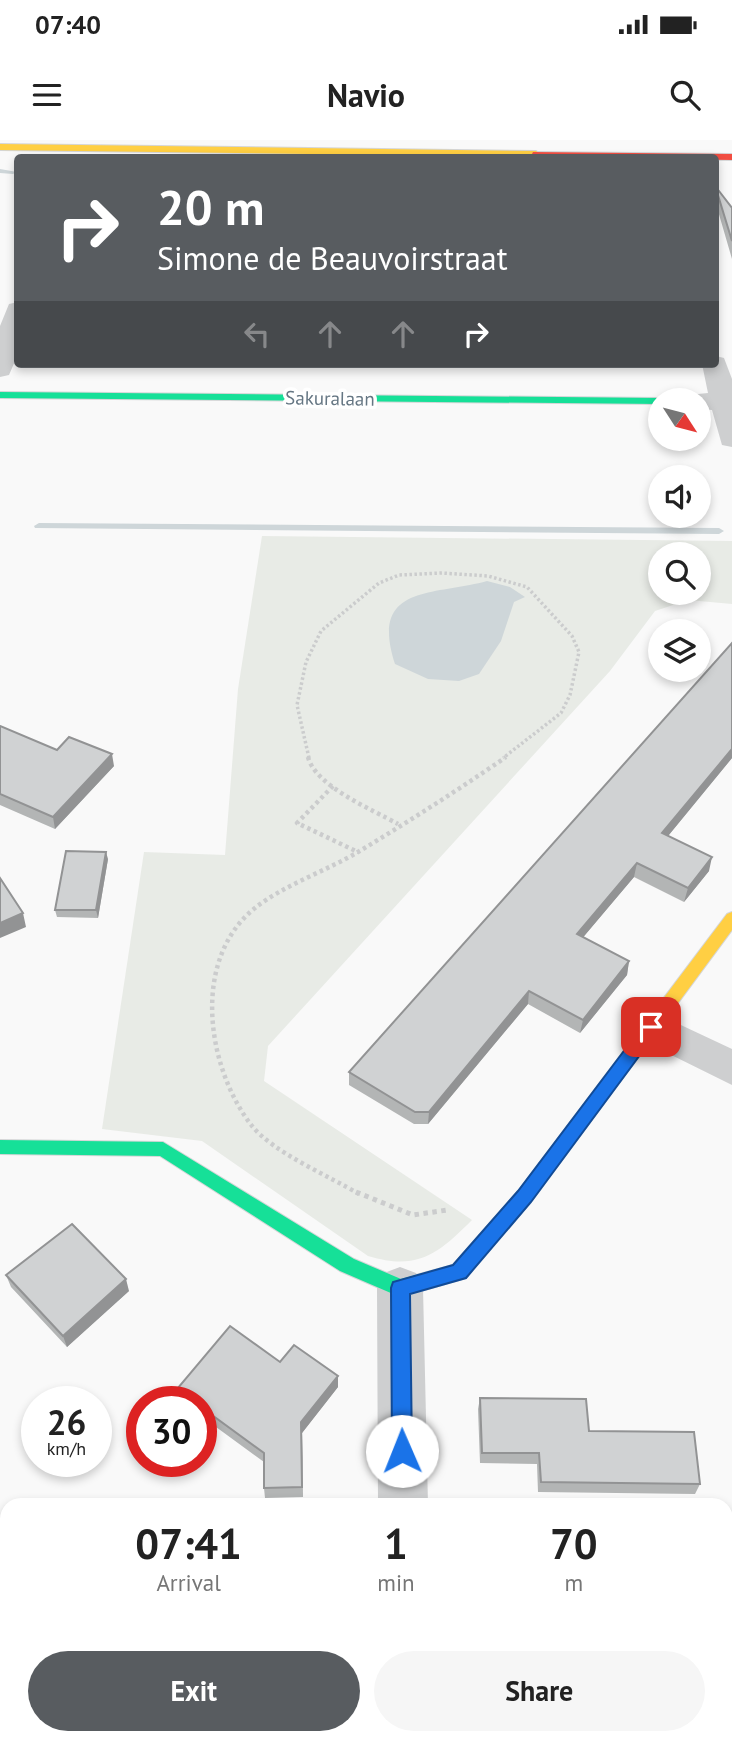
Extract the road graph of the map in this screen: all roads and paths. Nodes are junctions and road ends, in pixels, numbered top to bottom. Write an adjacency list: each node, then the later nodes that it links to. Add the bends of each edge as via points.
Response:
1 (0, 147): 2 (street)
2 (66, 153): 3 (street)
3 (232, 154)
4 (14, 322): 6 (street)
5 (715, 368): 9 (street)
6 (0, 369)
7 (0, 395): 8 (street, Sakuralaan)
8 (648, 401)
9 (711, 402): 10 (street)
10 (732, 439)
11 (332, 786): 12 (path); 12 (path, via 310,765 297,705 306,662 321,631 379,583 399,575 488,576 527,587 572,636 579,652 570,695 561,712 504,758); 13 (path, via 297,823)
12 (398, 824): 13 (path)
13 (358, 852): 18 (path, via 255,908 225,944 212,990 214,1041 233,1094 253,1126 278,1147 368,1199 413,1214 440,1213 461,1205)
14 (732, 918): 15 (street)
15 (651, 1027): 16 (street); 18 (street)
16 (732, 1068)
17 (0, 1147): 19 (street, via 163,1149 347,1265)
18 (507, 1217): 19 (street, via 459,1272)
19 (400, 1288): 20 (street)
20 (403, 1498)

